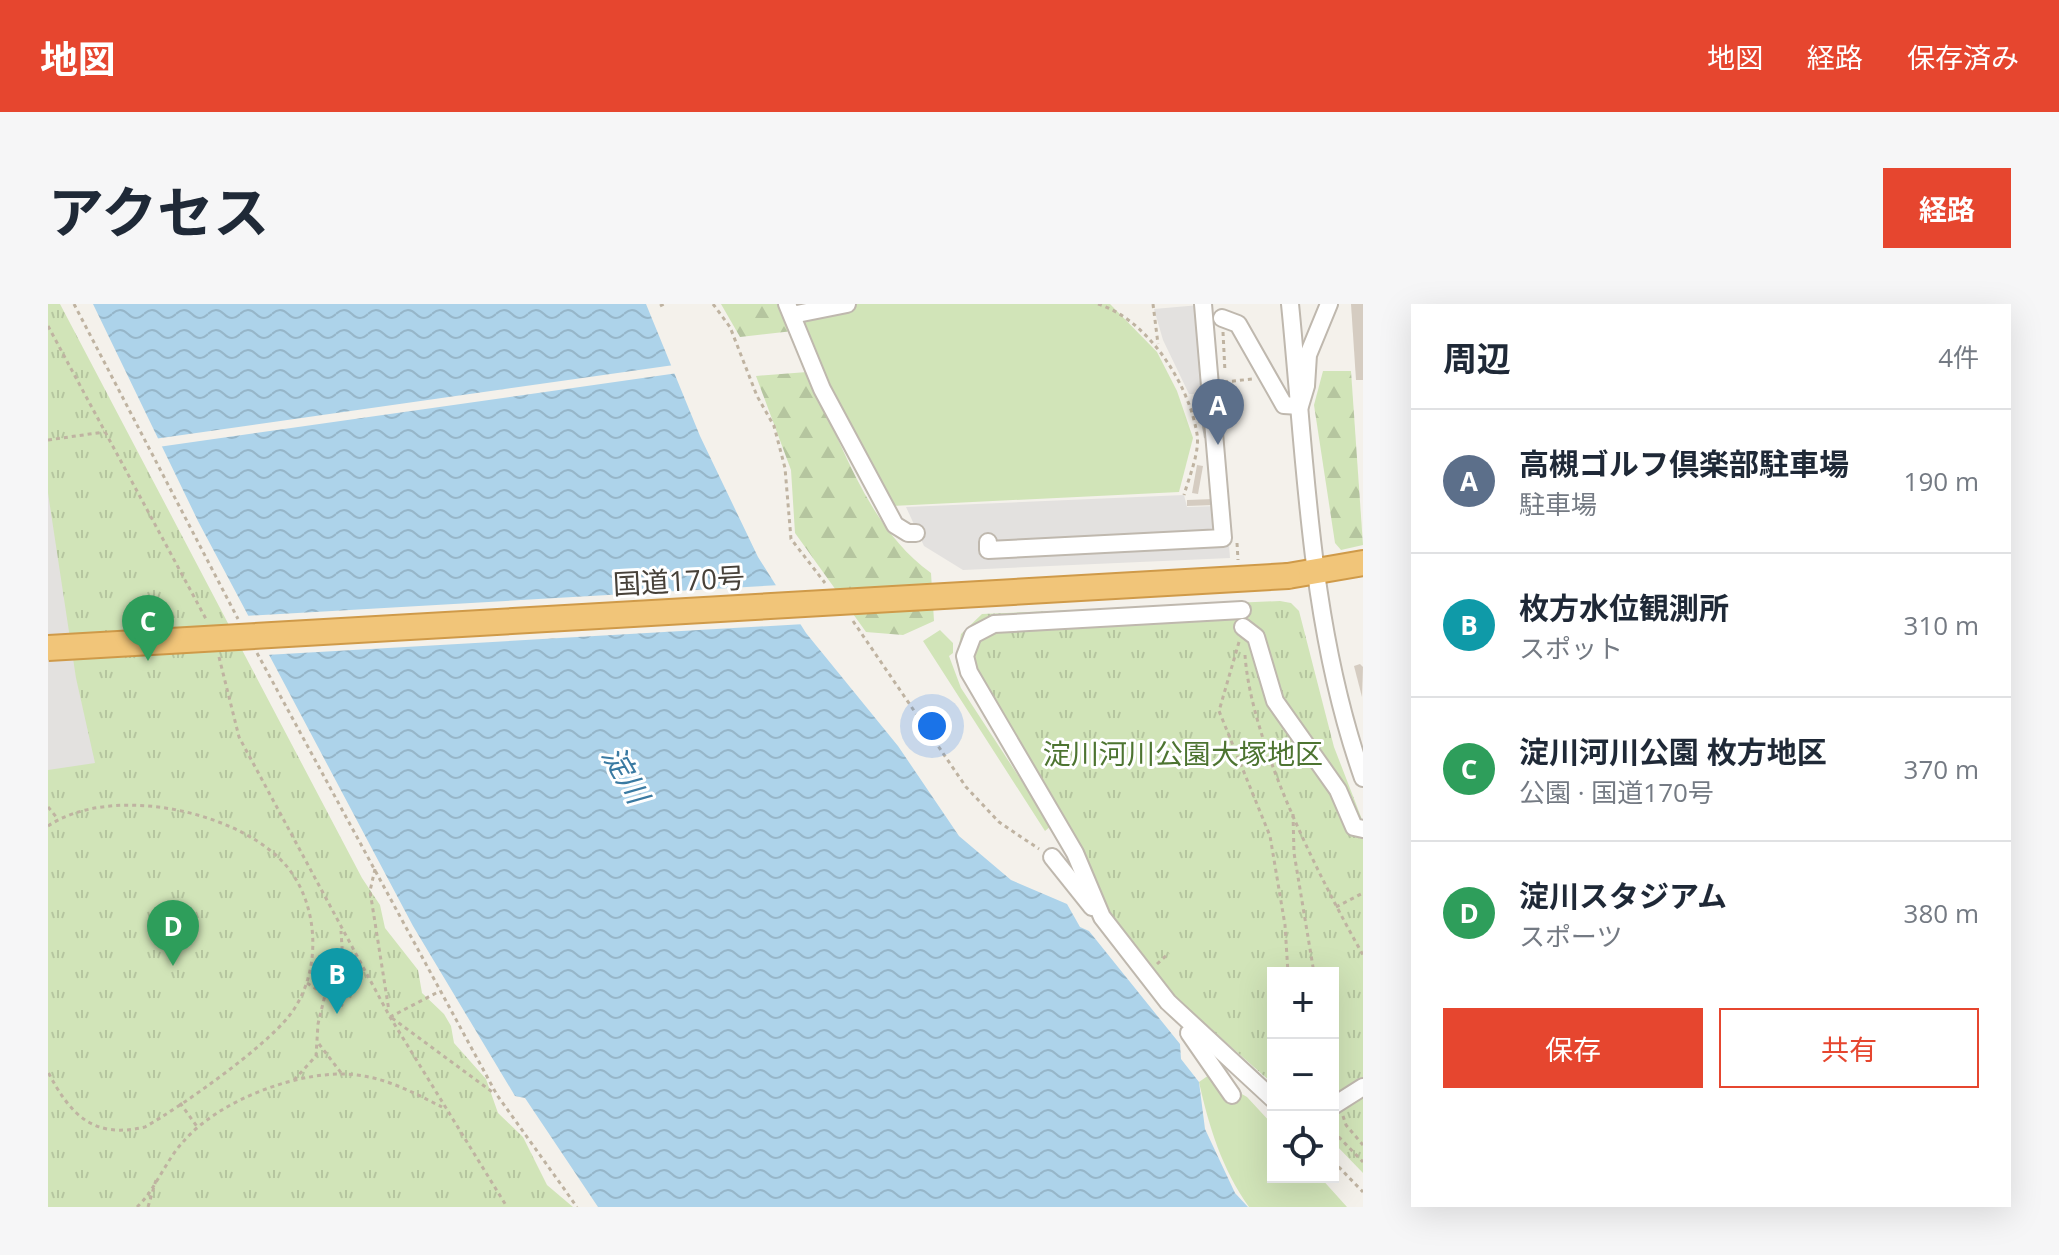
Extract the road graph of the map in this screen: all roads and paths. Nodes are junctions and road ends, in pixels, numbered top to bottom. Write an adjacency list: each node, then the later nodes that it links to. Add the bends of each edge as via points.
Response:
1 (74, 304): 22 (path)
2 (847, 304): 8 (street)
3 (1098, 304): 11 (path)
4 (1153, 304): 11 (path)
5 (1203, 304): 17 (street, via 1223,538 988,550)
6 (1290, 304): 12 (street)
7 (1329, 304): 12 (street, via 1308,355)
8 (790, 310): 16 (street, via 822,389 895,525)
9 (1222, 318): 12 (street, via 1238,324 1284,405)
10 (48, 326): 13 (path)
11 (1158, 346): 15 (path, via 1197,433)
12 (1300, 406): 19 (street)
13 (105, 431): 14 (path); 23 (path)
14 (48, 440)
15 (1184, 495)
16 (916, 533)
17 (988, 542)
18 (1363, 563): 19 (highway, 国道170号)
19 (1314, 574): 20 (highway, 国道170号); 26 (highway, 国道170号, bridge); 27 (street)
20 (1363, 579)
21 (1242, 618): 32 (street, via 1256,637 1275,701 1338,790 1354,827); 37 (street, via 994,624 973,635 965,656 969,672 1075,853); 39 (path, via 1219,711 1270,836)
22 (238, 619)
23 (210, 632)
24 (215, 646): 38 (path, via 239,737)
25 (253, 647): 34 (path)
26 (48, 648)
27 (1363, 778)
28 (48, 807): 30 (path)
29 (1292, 811): 40 (path)
30 (58, 819): 31 (path); 41 (path, via 97,805 127,804 202,818 246,835 282,860 309,906 314,950)
31 (48, 826)
32 (1363, 829)
33 (1052, 857): 37 (street)
34 (375, 869): 42 (path); 46 (path, via 370,891)
35 (1363, 893): 36 (path)
36 (1336, 907)
37 (1102, 917): 44 (street)
38 (340, 927): 43 (path, via 343,962); 46 (path)
39 (1288, 967)
40 (1313, 967)
41 (307, 983): 43 (path); 56 (path, via 291,1014 266,1039)
42 (441, 990): 46 (path); 53 (path)
43 (325, 995): 45 (path); 47 (path)
44 (1168, 1002): 52 (street); 54 (street)
45 (343, 1006)
46 (390, 1017): 53 (path); 57 (path)
47 (319, 1044): 48 (path); 50 (path, via 316,1056)
48 (342, 1074): 50 (path); 57 (path, via 402,1085)
49 (49, 1075): 56 (path, via 74,1112 100,1128 124,1132 145,1127)
50 (294, 1080): 58 (path, via 228,1107)
51 (1363, 1087): 55 (street)
52 (1267, 1093)
53 (497, 1095): 67 (path)
54 (1232, 1095)
55 (1339, 1102)
56 (180, 1103): 58 (path)
57 (443, 1107): 66 (path)
58 (198, 1128): 62 (path)
59 (1339, 1137): 60 (path)
60 (1363, 1162)
61 (1339, 1167): 63 (path)
62 (158, 1173): 64 (path); 65 (path)
63 (1363, 1192)
64 (137, 1207)
65 (148, 1207)
66 (507, 1207)
67 (577, 1207)

